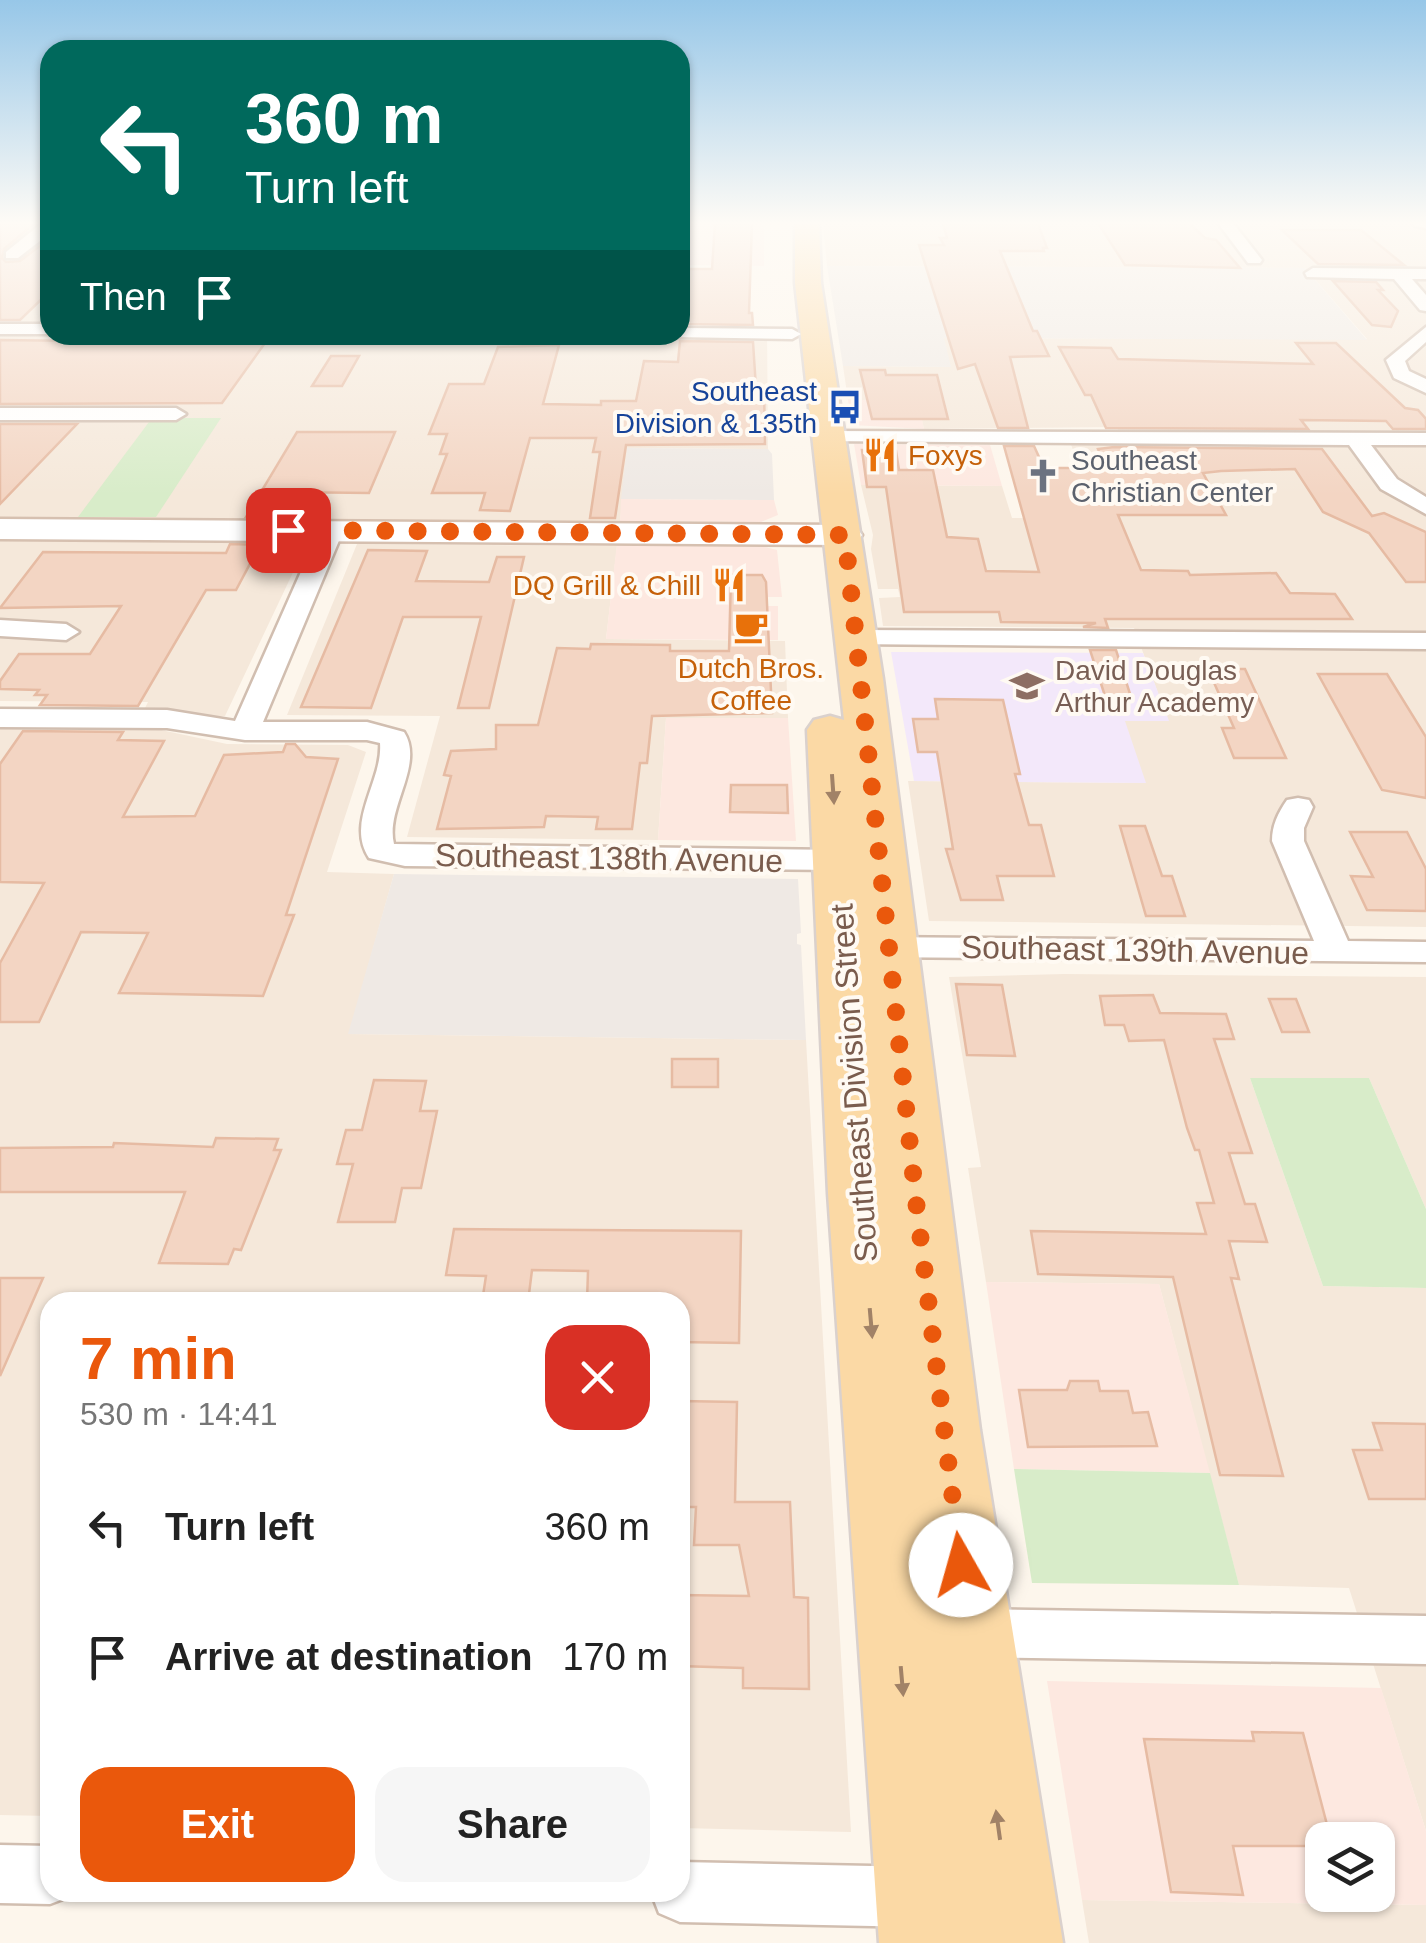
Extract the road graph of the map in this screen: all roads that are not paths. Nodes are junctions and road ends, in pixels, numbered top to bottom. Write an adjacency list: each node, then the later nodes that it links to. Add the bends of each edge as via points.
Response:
1 (791, 314): 7 (main road, Southeast Division Street)
2 (815, 314): 11 (main road, Southeast Division Street)
3 (0, 330): 4 (street)
4 (40, 330)
5 (1426, 332): 8 (street, via 1396,360 1401,374)
6 (690, 333): 7 (street)
7 (792, 334): 11 (main road, Southeast Division Street)
8 (1426, 388)
9 (0, 414): 10 (street)
10 (176, 414)
11 (802, 419): 12 (street); 17 (main road, Southeast Division Street, via 810,486)
12 (1354, 438): 13 (street); 14 (street, via 1400,494)
13 (1426, 439)
14 (1426, 507)
15 (0, 529): 16 (street)
16 (331, 531): 17 (street); 23 (street)
17 (829, 535): 20 (main road, Southeast Division Street); 25 (main road, Southeast Division Street, one-way to 25)
18 (0, 628): 19 (street)
19 (66, 632)
20 (856, 638): 21 (street); 26 (main road, Southeast Division Street)
21 (1426, 641)
22 (0, 718): 23 (street, via 167,719)
23 (245, 731): 25 (street, Southeast 138th Avenue, via 367,731 394,738 398,752 373,835 380,851)
24 (1298, 807): 27 (street, via 1288,842)
25 (838, 860): 26 (main road, Southeast Division Street)
26 (866, 947): 27 (street, Southeast 139th Avenue); 29 (main road, Southeast Division Street, one-way to 29); 30 (main road, Southeast Division Street, via 933,1349)
27 (1336, 952): 28 (street, Southeast 139th Avenue)
28 (1426, 952)
29 (882, 1440): 30 (main road, via 902,1458 914,1494 936,1624); 35 (main road, Southeast Division Street, one-way to 35)
30 (970, 1633): 31 (street); 35 (main road, Southeast Division Street, one-way to 30)
31 (1426, 1640)
32 (0, 1874): 33 (street)
33 (40, 1876)
34 (690, 1893): 35 (street)
35 (969, 1926)

